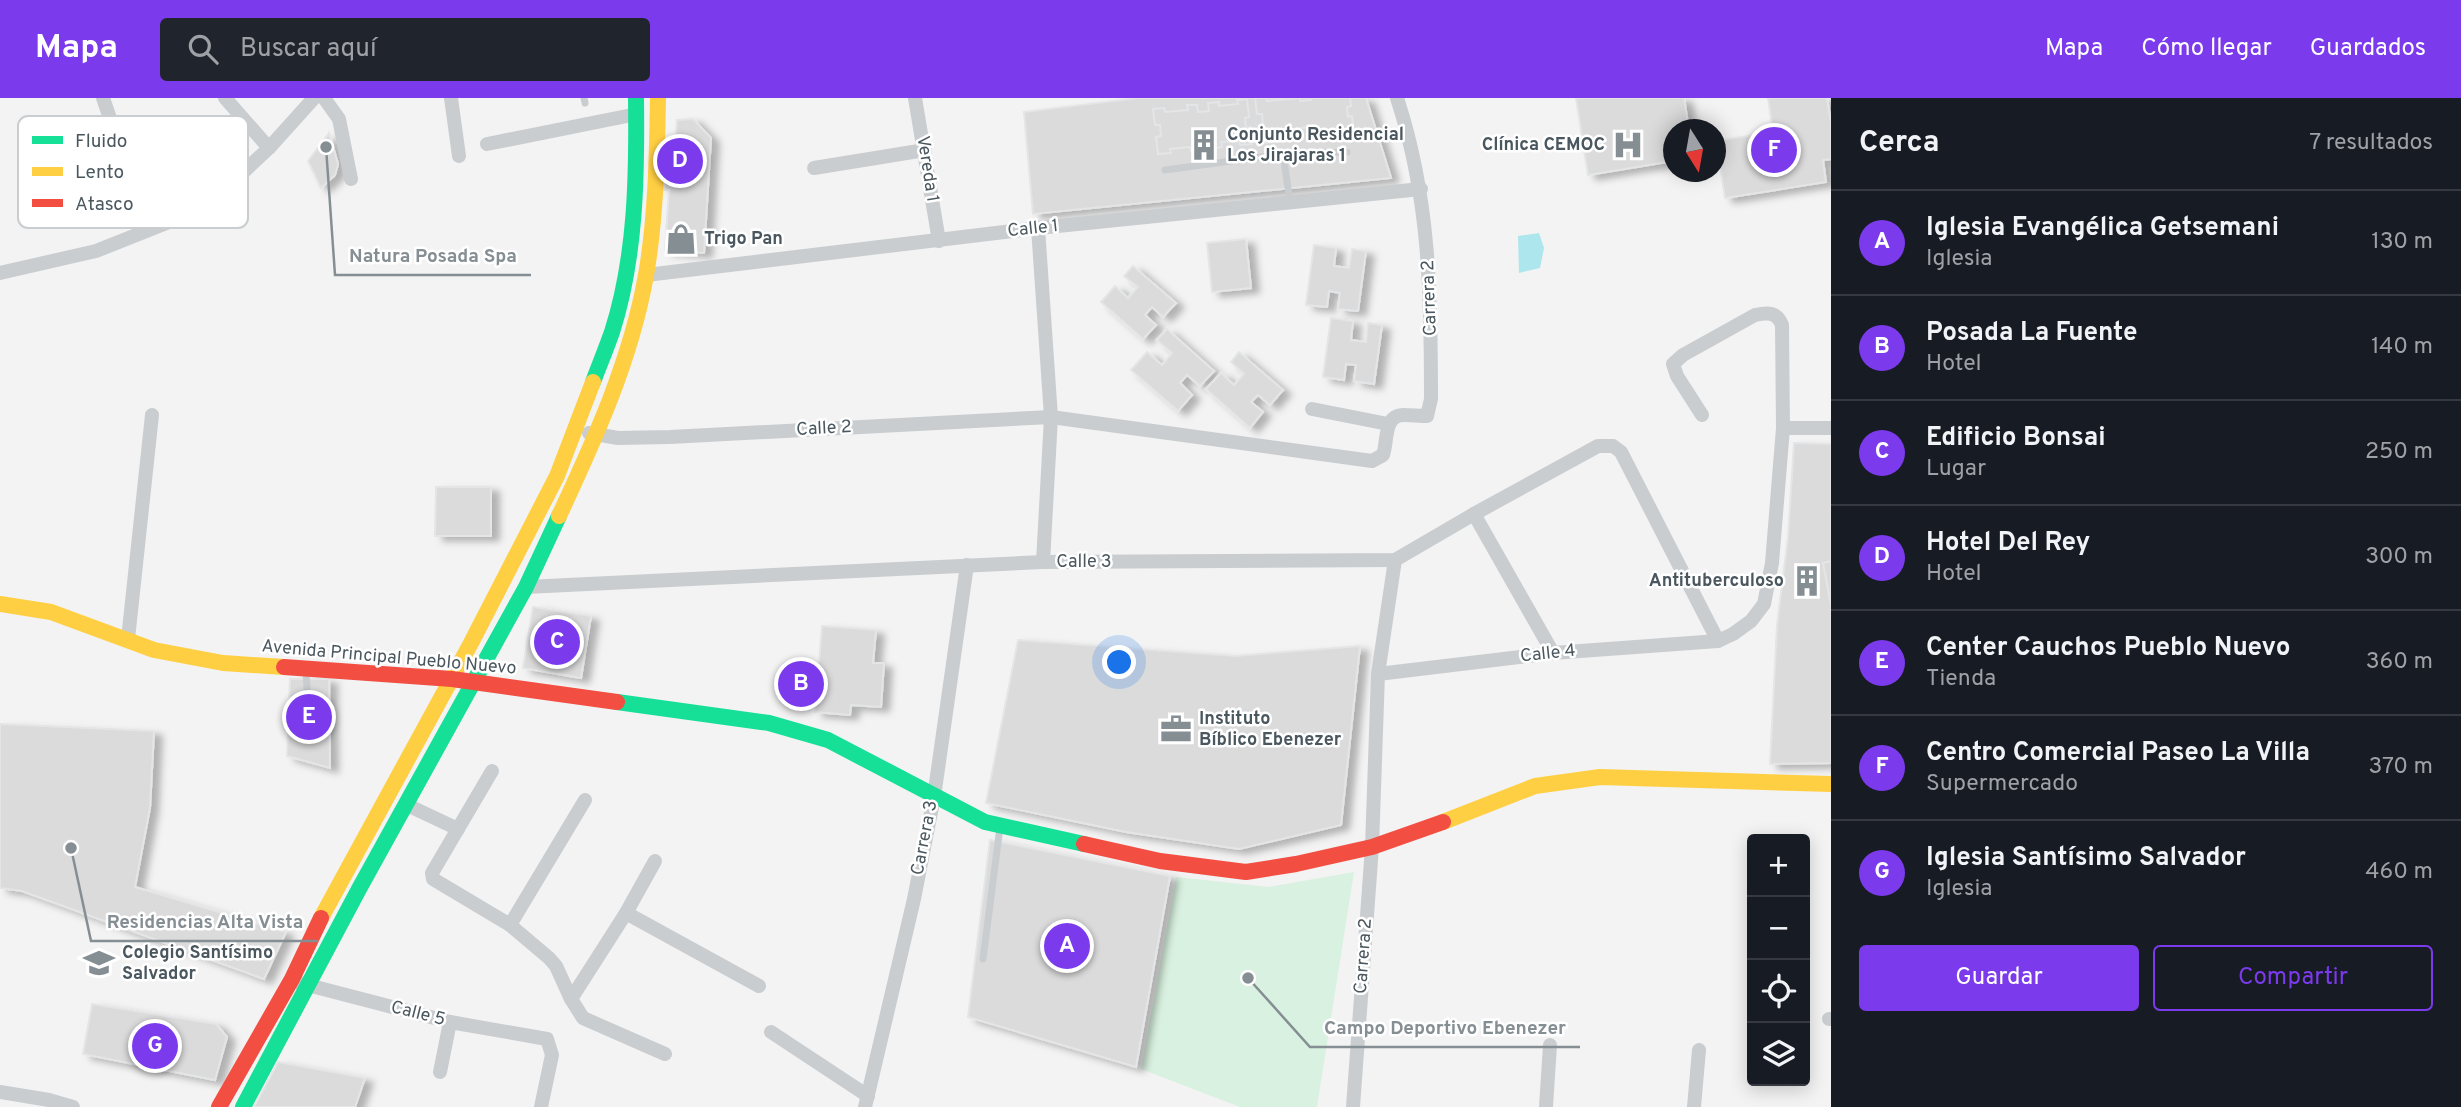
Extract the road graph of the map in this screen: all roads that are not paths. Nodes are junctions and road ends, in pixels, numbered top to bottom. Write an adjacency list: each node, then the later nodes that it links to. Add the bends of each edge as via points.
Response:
1 (103, 98): 10 (street)
2 (225, 98): 11 (street)
3 (314, 98): 14 (street)
4 (324, 98): 22 (street, via 340,119)
5 (451, 98): 18 (street)
6 (915, 98): 15 (street, Vereda 1)
7 (1397, 98): 23 (street, Carrera 2)
8 (662, 101): 29 (street)
9 (636, 106): 13 (street); 37 (street, via 635,206 624,280 612,331)
10 (109, 116)
11 (241, 116)
12 (248, 124): 14 (street)
13 (487, 144)
14 (269, 148): 20 (street)
15 (925, 150): 19 (street); 27 (street, Vereda 1)
16 (1347, 152): 17 (lane)
17 (1283, 154): 21 (lane); 24 (lane)
18 (459, 156)
19 (814, 167)
20 (248, 168)
21 (1165, 170)
22 (351, 179)
23 (1421, 189): 24 (street, Calle 1); 34 (street, Carrera 2, via 1429,254 1431,399 1427,416 1401,415)
24 (1290, 202): 26 (street, Calle 1)
25 (154, 228): 28 (street, via 96,251)
26 (1038, 228): 27 (street, Calle 1); 33 (street)
27 (939, 241): 29 (street, Calle 1)
28 (0, 273)
29 (646, 275): 38 (street, via 624,362)
30 (1312, 410): 34 (street)
31 (152, 415): 45 (street)
32 (1702, 415): 35 (street, via 1673,364 1755,315 1773,314 1782,326)
33 (1051, 417): 34 (street, Calle 2, via 1372,461 1382,455); 38 (street, Calle 2, via 670,437); 41 (street)
34 (1388, 424)
35 (1783, 428): 36 (street); 46 (street, via 1772,563 1763,604 1751,621)
36 (1831, 428)
37 (576, 429): 38 (street, Calle 2); 50 (street, via 557,476)
38 (596, 436): 43 (street)
39 (1474, 514): 40 (street, Calle 3); 46 (street, Calle 3, via 1598,446 1613,446 1621,452); 47 (street)
40 (1395, 560): 41 (street, Calle 3); 49 (street, Carrera 2)
41 (1043, 562): 42 (street, Calle 3)
42 (967, 565): 43 (street, Calle 3); 55 (street, Carrera 3)
43 (526, 587): 51 (street)
44 (0, 604): 45 (street, Avenida Principal Pueblo Nuevo, via 51,612)
45 (128, 639): 48 (street, Avenida Principal Pueblo Nuevo, via 154,650 223,663)
46 (1718, 640): 47 (street, Calle 4)
47 (1553, 653): 49 (street, Calle 4)
48 (305, 668): 50 (street, Avenida Principal Pueblo Nuevo); 52 (lane)
49 (1378, 674): 60 (street, Carrera 2)
50 (452, 679): 51 (street, Avenida Principal Pueblo Nuevo); 65 (street, via 312,934)
51 (474, 683): 55 (street, Avenida Principal Pueblo Nuevo, via 769,723 828,740); 57 (street)
52 (309, 721)
53 (492, 771): 59 (street)
54 (1831, 784): 60 (street, Avenida Principal Pueblo Nuevo, via 1600,777 1557,782 1535,786)
55 (933, 797): 58 (street, Avenida Principal Pueblo Nuevo); 76 (street, Carrera 3)
56 (585, 800): 63 (street)
57 (407, 805): 59 (street); 67 (street)
58 (1000, 827): 60 (street, Avenida Principal Pueblo Nuevo, via 1160,861 1246,872); 64 (lane)
59 (458, 829): 63 (street, via 432,873 433,879)
60 (1372, 847): 81 (street, Carrera 2)
61 (655, 861): 62 (street)
62 (625, 913): 66 (street); 68 (street)
63 (510, 925): 68 (street, via 556,966)
64 (983, 959)
65 (292, 979): 67 (street, Calle 5); 78 (street)
66 (759, 986)
67 (309, 987): 69 (street, Calle 5); 79 (street)
68 (571, 999): 73 (street, via 583,1018)
69 (450, 1022): 74 (street); 80 (street, Calle 5, via 547,1039 552,1055)
70 (771, 1032): 76 (street)
71 (1550, 1045): 82 (street)
72 (1699, 1050): 83 (street)
73 (665, 1054)
74 (440, 1072)
75 (0, 1092): 77 (street)
76 (867, 1102)
77 (73, 1107)
78 (219, 1107)
79 (243, 1107)
80 (541, 1107)
81 (1353, 1107)
82 (1546, 1107)
83 (1694, 1107)

